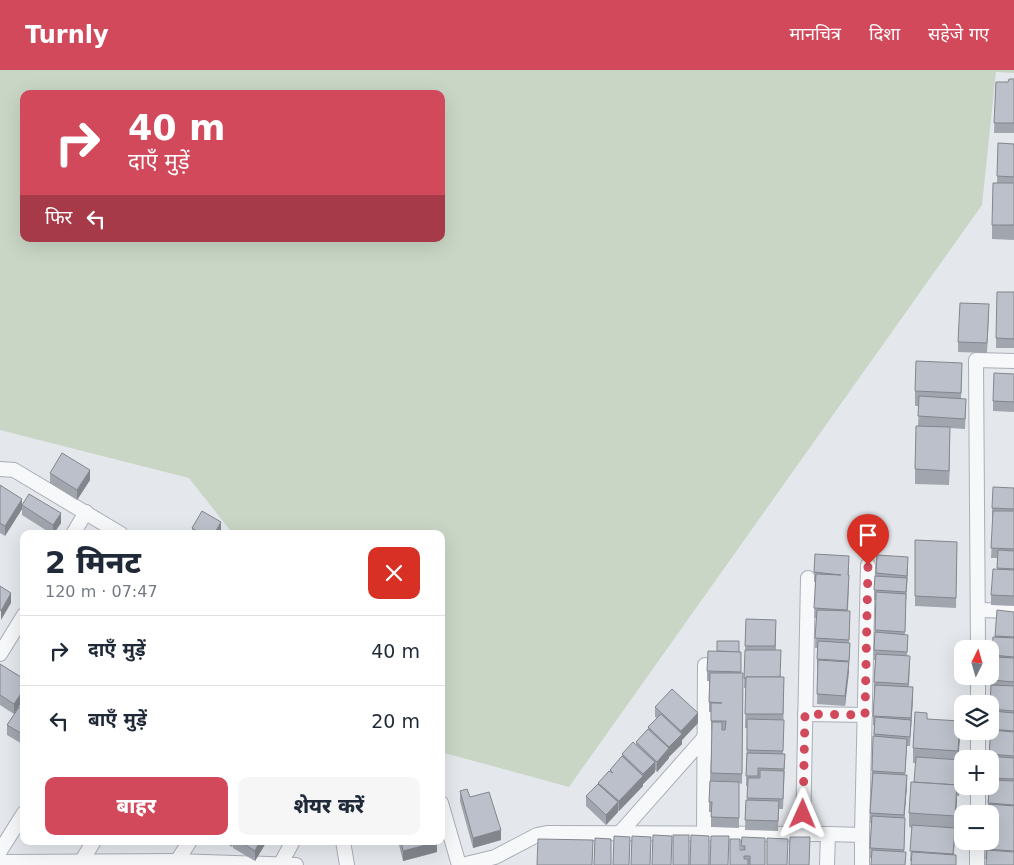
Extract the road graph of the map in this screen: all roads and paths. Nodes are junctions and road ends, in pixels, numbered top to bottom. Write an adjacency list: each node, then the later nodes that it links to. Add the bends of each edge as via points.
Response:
1 (1014, 361): 8 (street, via 976,360)
2 (0, 469): 3 (street, via 14,470)
3 (86, 512): 4 (street); 5 (street)
4 (75, 530)
5 (115, 530)
6 (868, 565): 15 (street)
7 (808, 578): 14 (street)
8 (978, 610): 9 (street); 11 (street)
9 (1014, 611)
10 (20, 622): 12 (street)
11 (978, 640)
12 (0, 654)
13 (705, 664): 16 (street)
14 (805, 714): 15 (street); 21 (street)
15 (865, 715): 23 (street)
16 (704, 738): 19 (street); 20 (street)
17 (445, 816): 36 (street)
18 (20, 819): 29 (street)
19 (619, 834): 20 (street); 36 (street, via 547,833 501,854)
20 (704, 834): 21 (street)
21 (803, 834): 22 (street)
22 (828, 834): 23 (street); 37 (street)
23 (862, 835): 38 (street)
24 (92, 845): 32 (street)
25 (187, 845): 30 (street)
26 (291, 845): 33 (street)
27 (344, 845): 35 (street)
28 (977, 850): 39 (street)
29 (0, 851)
30 (177, 861): 32 (street); 33 (street)
31 (0, 862): 32 (street)
32 (81, 862)
33 (280, 865): 34 (street)
34 (296, 865)
35 (347, 865)
36 (460, 865)
37 (828, 865)
38 (862, 865)
39 (977, 865)

